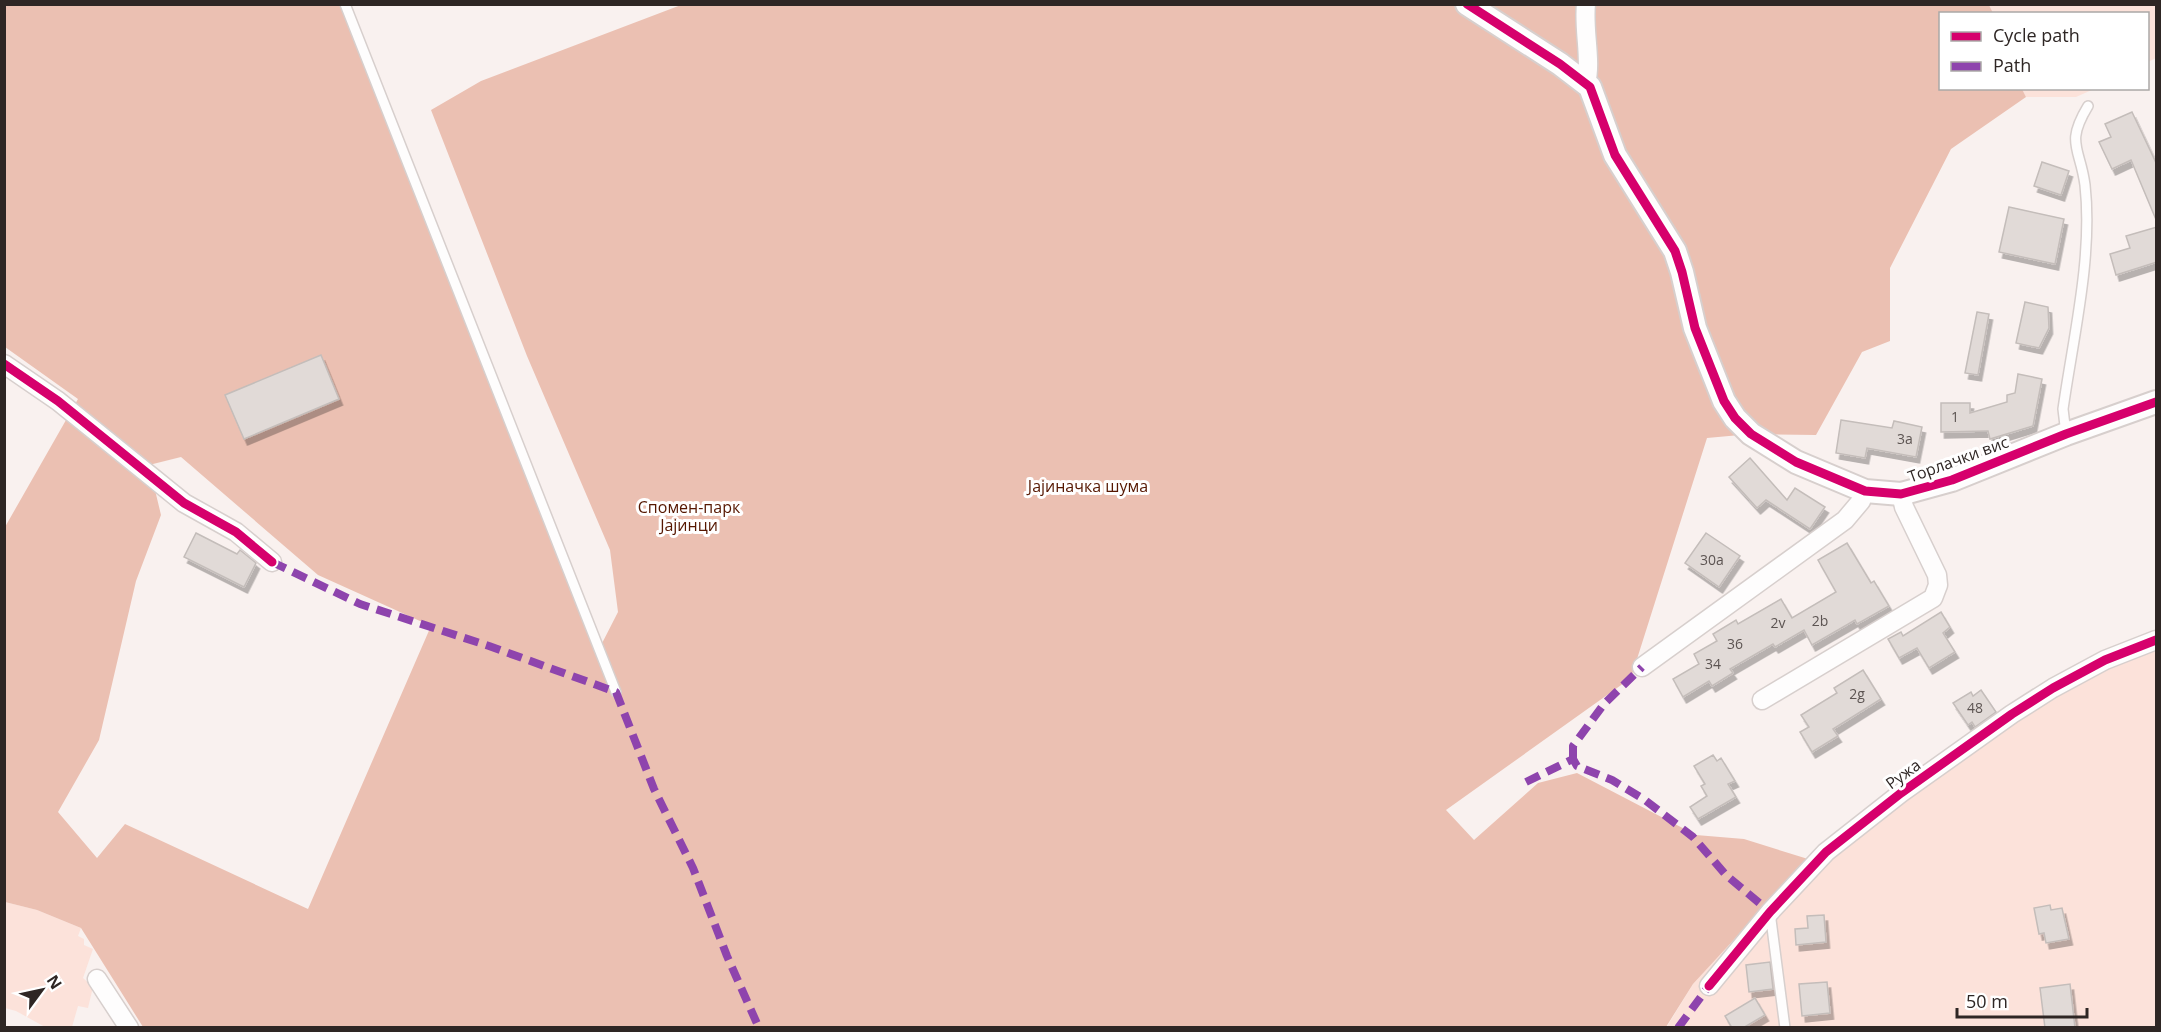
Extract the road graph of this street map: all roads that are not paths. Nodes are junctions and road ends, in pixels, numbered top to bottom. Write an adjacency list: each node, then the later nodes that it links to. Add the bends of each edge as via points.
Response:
1 (345, 4): 14 (lane)
2 (1467, 4): 4 (street)
3 (1586, 4): 4 (street)
4 (1586, 83): 9 (street, Торлачки вис, via 1615,155 1675,251 1695,328 1724,401 1735,418 1771,448)
5 (2088, 106): 8 (lane, via 2077,124 2074,140 2084,182 2088,242 2062,409)
6 (4, 364): 11 (street, via 58,401 184,503 236,532)
7 (2157, 402): 8 (street, Торлачки вис)
8 (2066, 434): 10 (street, Торлачки вис, via 1952,480)
9 (1865, 491): 10 (street, Торлачки вис); 13 (street, via 1845,520)
10 (1901, 494): 15 (street, Торлачки вис, via 1937,575 1933,598)
11 (272, 562)
12 (2157, 640): 16 (street, Ружа, via 2105,660 2012,714 1826,852)
13 (1642, 666)
14 (616, 692)
15 (1762, 700)
16 (1770, 912): 18 (street, Ружа); 20 (lane)
17 (98, 979): 19 (street)
18 (1709, 986)
19 (129, 1028)
20 (1785, 1028)

